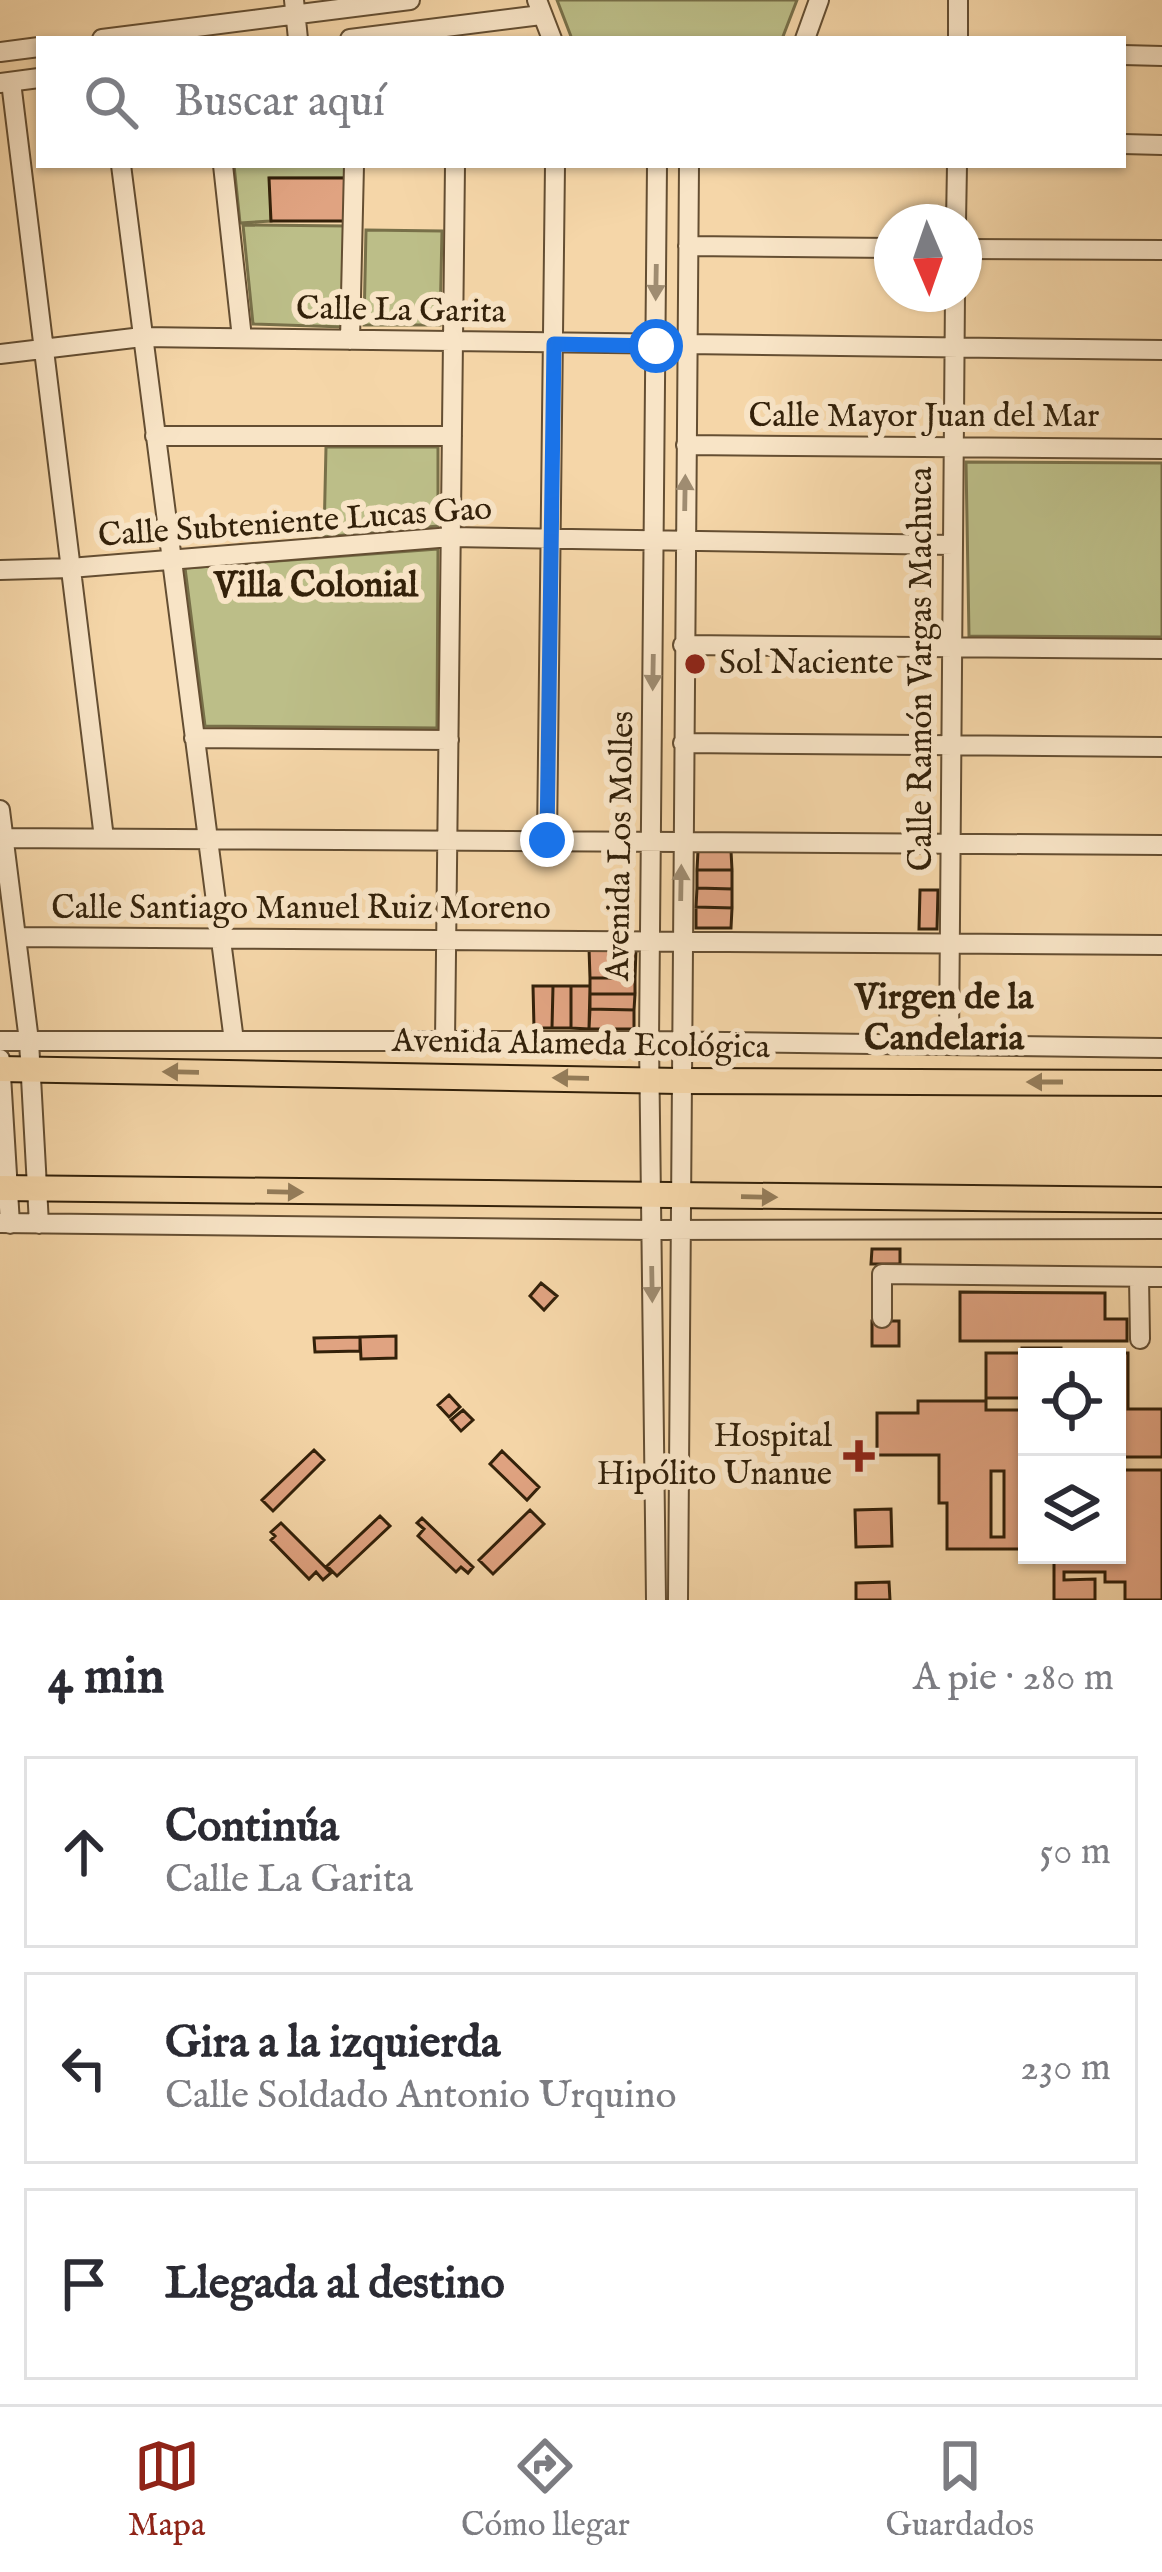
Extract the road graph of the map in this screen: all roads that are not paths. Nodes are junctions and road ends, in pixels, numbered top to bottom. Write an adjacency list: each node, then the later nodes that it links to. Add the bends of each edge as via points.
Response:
1 (410, 0): 4 (street)
2 (819, 0): 10 (street)
3 (958, 0): 11 (street)
4 (295, 7): 7 (street)
5 (539, 7): 6 (street); 9 (street)
6 (456, 32): 8 (street)
7 (122, 36)
8 (398, 36)
9 (551, 36)
10 (806, 36)
11 (958, 36)
12 (36, 47): 13 (street)
13 (0, 52)
14 (1126, 55): 15 (street)
15 (1162, 56)
16 (36, 78): 17 (street)
17 (5, 83): 42 (street)
18 (1126, 144): 19 (street)
19 (1162, 145)
20 (121, 168): 34 (street)
21 (223, 168): 35 (street)
22 (354, 168): 36 (street)
23 (454, 168): 37 (street)
24 (555, 168): 38 (street)
25 (657, 168): 39 (street, Avenida Los Molles, one-way to 39)
26 (688, 168): 29 (street, Avenida Los Molles)
27 (957, 168): 28 (street)
28 (956, 204)
29 (688, 246): 30 (street); 40 (street, Avenida Los Molles)
30 (874, 248)
31 (982, 249): 32 (street)
32 (1162, 250)
33 (956, 312): 41 (street, Calle Ramón Vargas Machuca)
34 (142, 337): 35 (street, Calle La Garita); 42 (street, Calle La Garita); 45 (street)
35 (242, 338): 36 (street, Calle La Garita)
36 (350, 340): 37 (street, Calle La Garita)
37 (452, 342): 38 (street, Calle La Garita); 46 (street)
38 (554, 344): 39 (street, Calle La Garita); 51 (street)
39 (656, 346): 40 (street, Calle La Garita); 52 (street, Avenida Los Molles)
40 (687, 346): 41 (street, Calle La Garita); 47 (street, Avenida Los Molles)
41 (955, 348): 43 (street, Calle La Garita); 48 (street, Calle Ramón Vargas Machuca)
42 (42, 349): 44 (street, Calle La Garita); 56 (street)
43 (1162, 350)
44 (0, 354)
45 (154, 436): 46 (street); 55 (street)
46 (452, 436): 50 (street)
47 (686, 445): 48 (street, Calle Mayor Juan del Mar); 53 (street, Avenida Los Molles, one-way to 47)
48 (954, 447): 49 (street, Calle Mayor Juan del Mar); 54 (street, Calle Ramón Vargas Machuca)
49 (1162, 449)
50 (451, 537): 51 (street, Calle Subteniente Lucas Gao); 55 (street, Calle Subteniente Lucas Gao); 62 (street)
51 (551, 539): 52 (street, Calle Subteniente Lucas Gao); 71 (street)
52 (654, 542): 53 (street, Calle Subteniente Lucas Gao); 72 (street, Avenida Los Molles, one-way to 72)
53 (685, 542): 54 (street, Calle Subteniente Lucas Gao); 58 (street, Avenida Los Molles)
54 (953, 544): 59 (street, Calle Ramón Vargas Machuca)
55 (170, 558): 56 (street, Calle Subteniente Lucas Gao); 61 (street)
56 (70, 568): 57 (street, Calle Subteniente Lucas Gao); 68 (street)
57 (0, 571)
58 (683, 645): 59 (street); 63 (street, Avenida Los Molles)
59 (952, 647): 60 (street); 64 (street, Calle Ramón Vargas Machuca)
60 (1162, 649)
61 (194, 738): 62 (street); 69 (street)
62 (449, 740): 70 (street)
63 (682, 743): 64 (street); 73 (street, Avenida Los Molles)
64 (952, 745): 65 (street); 74 (street, Calle Ramón Vargas Machuca)
65 (1162, 747)
66 (0, 810): 67 (street)
67 (2, 838): 68 (street); 76 (street)
68 (104, 838): 69 (street)
69 (207, 839): 70 (street); 77 (street)
70 (448, 840): 71 (street); 78 (street)
71 (547, 840): 72 (street)
72 (651, 841): 73 (street); 79 (street, Avenida Los Molles)
73 (682, 841): 74 (street); 80 (street, Avenida Los Molles, one-way to 73)
74 (951, 843): 75 (street); 81 (street, Calle Ramón Vargas Machuca)
75 (1162, 845)
76 (16, 938): 77 (street, Calle Santiago Manuel Ruiz Moreno); 84 (street)
77 (220, 939): 78 (street, Calle Santiago Manuel Ruiz Moreno); 85 (street)
78 (446, 940): 79 (street, Calle Santiago Manuel Ruiz Moreno); 86 (street)
79 (650, 941): 80 (street, Calle Santiago Manuel Ruiz Moreno); 87 (street, Avenida Los Molles)
80 (680, 941): 81 (street, Calle Santiago Manuel Ruiz Moreno); 88 (street, Avenida Los Molles)
81 (950, 944): 82 (street, Calle Santiago Manuel Ruiz Moreno); 89 (street, Calle Ramón Vargas Machuca)
82 (1162, 945)
83 (0, 1041): 84 (street, Avenida Alameda Ecológica)
84 (29, 1041): 85 (street, Avenida Alameda Ecológica); 93 (street)
85 (234, 1041): 86 (street, Avenida Alameda Ecológica)
86 (446, 1041): 87 (street, Avenida Alameda Ecológica)
87 (650, 1041): 88 (street, Avenida Alameda Ecológica); 94 (street, Avenida Los Molles)
88 (680, 1042): 89 (street, Avenida Alameda Ecológica); 95 (street, Avenida Los Molles)
89 (949, 1044): 90 (street, Avenida Alameda Ecológica)
90 (1162, 1048)
91 (0, 1059): 92 (street)
92 (0, 1069): 93 (main road, Avenida Alameda Ecológica); 97 (street)
93 (31, 1069): 94 (main road, Avenida Alameda Ecológica, one-way to 93); 98 (street)
94 (650, 1079): 95 (main road, Avenida Alameda Ecológica); 99 (street, Avenida Los Molles)
95 (680, 1081): 96 (main road, Avenida Alameda Ecológica, one-way to 95); 100 (street, Avenida Los Molles)
96 (1162, 1083)
97 (4, 1188): 98 (main road); 102 (street)
98 (37, 1189): 99 (main road, one-way to 99); 103 (street)
99 (651, 1196): 100 (main road); 106 (street, Avenida Los Molles)
100 (679, 1196): 101 (main road, one-way to 101); 104 (street, Avenida Los Molles)
101 (1162, 1200)
102 (5, 1224): 103 (street)
103 (39, 1224): 106 (street)
104 (679, 1229): 105 (street); 106 (street); 112 (street, Avenida Los Molles)
105 (1162, 1229)
106 (652, 1230): 111 (street, Avenida Los Molles, one-way to 111)
107 (1139, 1277): 108 (street); 109 (street, via 882,1274); 110 (street)
108 (1162, 1277)
109 (882, 1318)
110 (1140, 1339)
111 (656, 1600)
112 (678, 1600)

